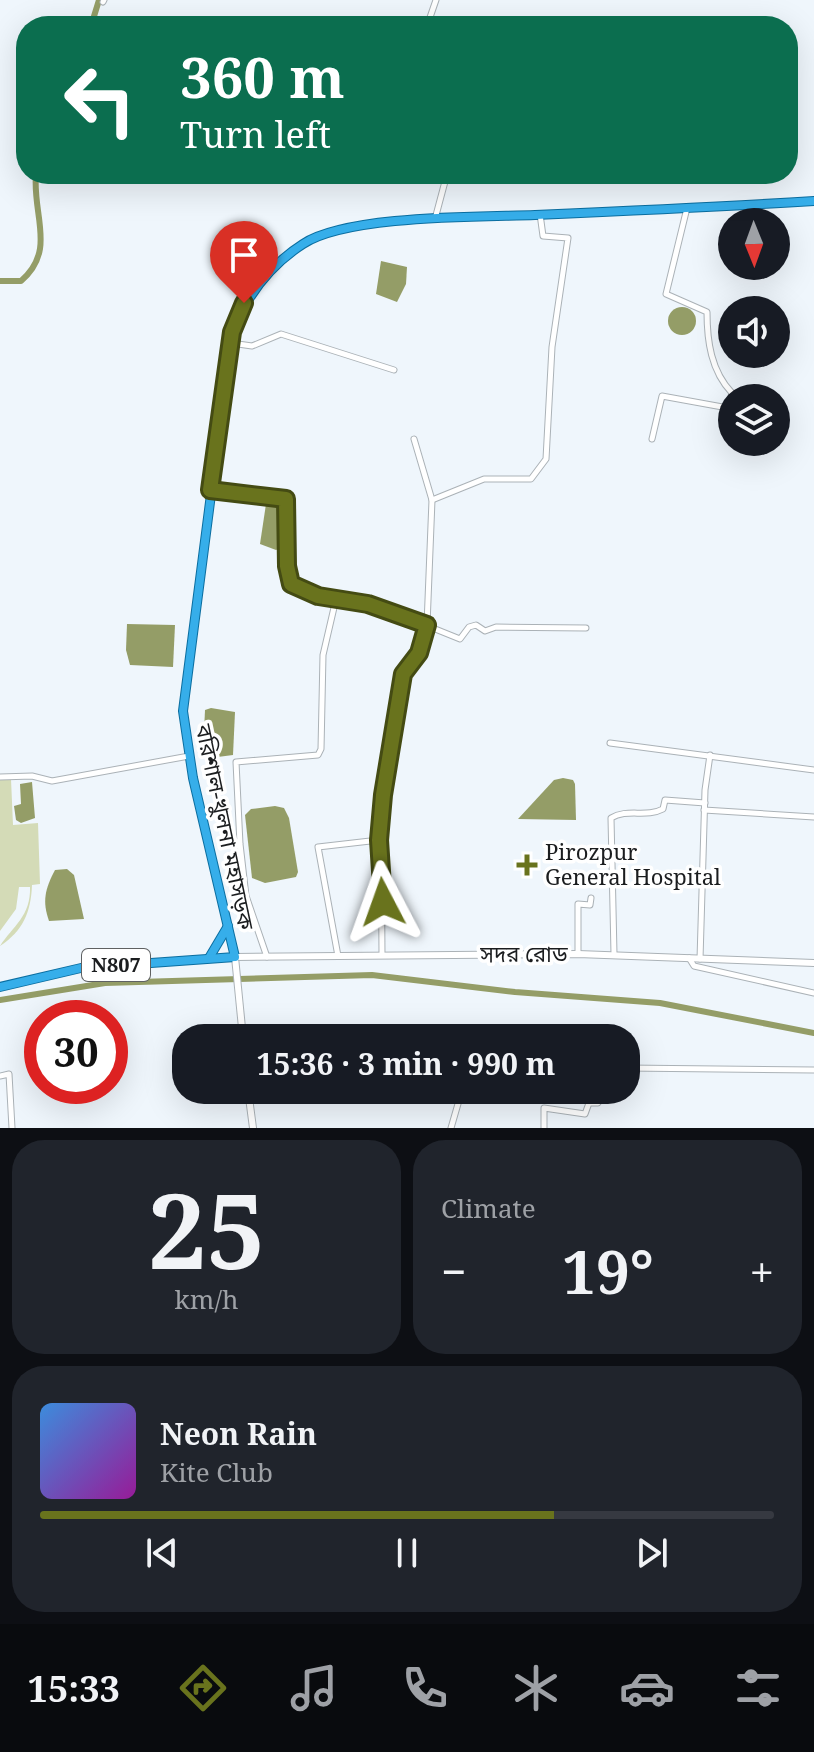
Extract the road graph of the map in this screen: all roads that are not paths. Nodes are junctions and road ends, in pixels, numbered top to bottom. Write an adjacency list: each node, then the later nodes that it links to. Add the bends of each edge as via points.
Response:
1 (444, 184): 5 (street)
2 (814, 201): 3 (highway, বরিশাল-খুলনা মহাসড়ক)
3 (687, 208): 4 (highway, বরিশাল-খুলনা মহাসড়ক); 9 (street, via 666,294 707,312 707,341 732,393 728,408 662,396)
4 (540, 214): 5 (highway, বরিশাল-খুলনা মহাসড়ক); 11 (street, via 543,236 568,238 552,347 546,459 531,479 484,479)
5 (434, 220): 6 (highway, বরিশাল-খুলনা মহাসড়ক, via 341,228 304,243 268,273 244,303)
6 (230, 342): 7 (street, via 252,346 281,334); 10 (highway, বরিশাল-খুলনা মহাসড়ক)
7 (394, 370)
8 (414, 439): 11 (street)
9 (652, 439)
10 (210, 490): 12 (street, via 286,499 289,580 303,590); 17 (highway, বরিশাল-খুলনা মহাসড়ক, via 183,711)
11 (432, 500): 13 (street)
12 (336, 599): 13 (street); 30 (street, via 323,655 318,755 236,762 246,896)
13 (427, 625): 14 (street, via 460,639 476,625 485,631); 22 (street, via 419,653 403,674)
14 (586, 628)
15 (610, 743): 16 (street)
16 (710, 755): 18 (street); 20 (street)
17 (189, 756): 19 (street, via 52,781); 24 (highway, বরিশাল-খুলনা মহাসড়ক)
18 (814, 770)
19 (0, 777)
20 (704, 806): 21 (street); 26 (street, via 665,800 657,812 611,818); 33 (street)
21 (814, 817)
22 (379, 840): 27 (street); 28 (street, via 318,847)
23 (591, 898): 25 (street, via 590,905 578,904)
24 (228, 926): 29 (highway, বরিশাল-খুলনা মহাসড়ক); 31 (highway)
25 (578, 954): 26 (street, সদর রোড); 27 (street, সদর রোড)
26 (614, 954): 32 (street, সদর রোড)
27 (382, 955): 28 (street, সদর রোড)
28 (338, 956): 30 (street, সদর রোড)
29 (235, 957): 30 (street, সদর রোড); 31 (highway, বরিশাল-খুলনা মহাসড়ক / N807); 37 (street)
30 (267, 957)
31 (209, 958): 35 (highway, বরিশাল-খুলনা মহাসড়ক / N807, via 81,968)
32 (689, 958): 33 (street, সদর রোড); 36 (street, via 694,966)
33 (700, 959): 34 (street, সদর রোড)
34 (814, 963)
35 (0, 987)
36 (814, 993)
37 (242, 1024)
38 (640, 1068): 39 (street)
39 (814, 1070)
40 (0, 1076): 44 (street, via 9,1074)
41 (250, 1104): 45 (street)
42 (458, 1104): 46 (street)
43 (589, 1104): 47 (street, via 585,1114 544,1108)
44 (12, 1128)
45 (253, 1128)
46 (451, 1128)
47 (544, 1128)

